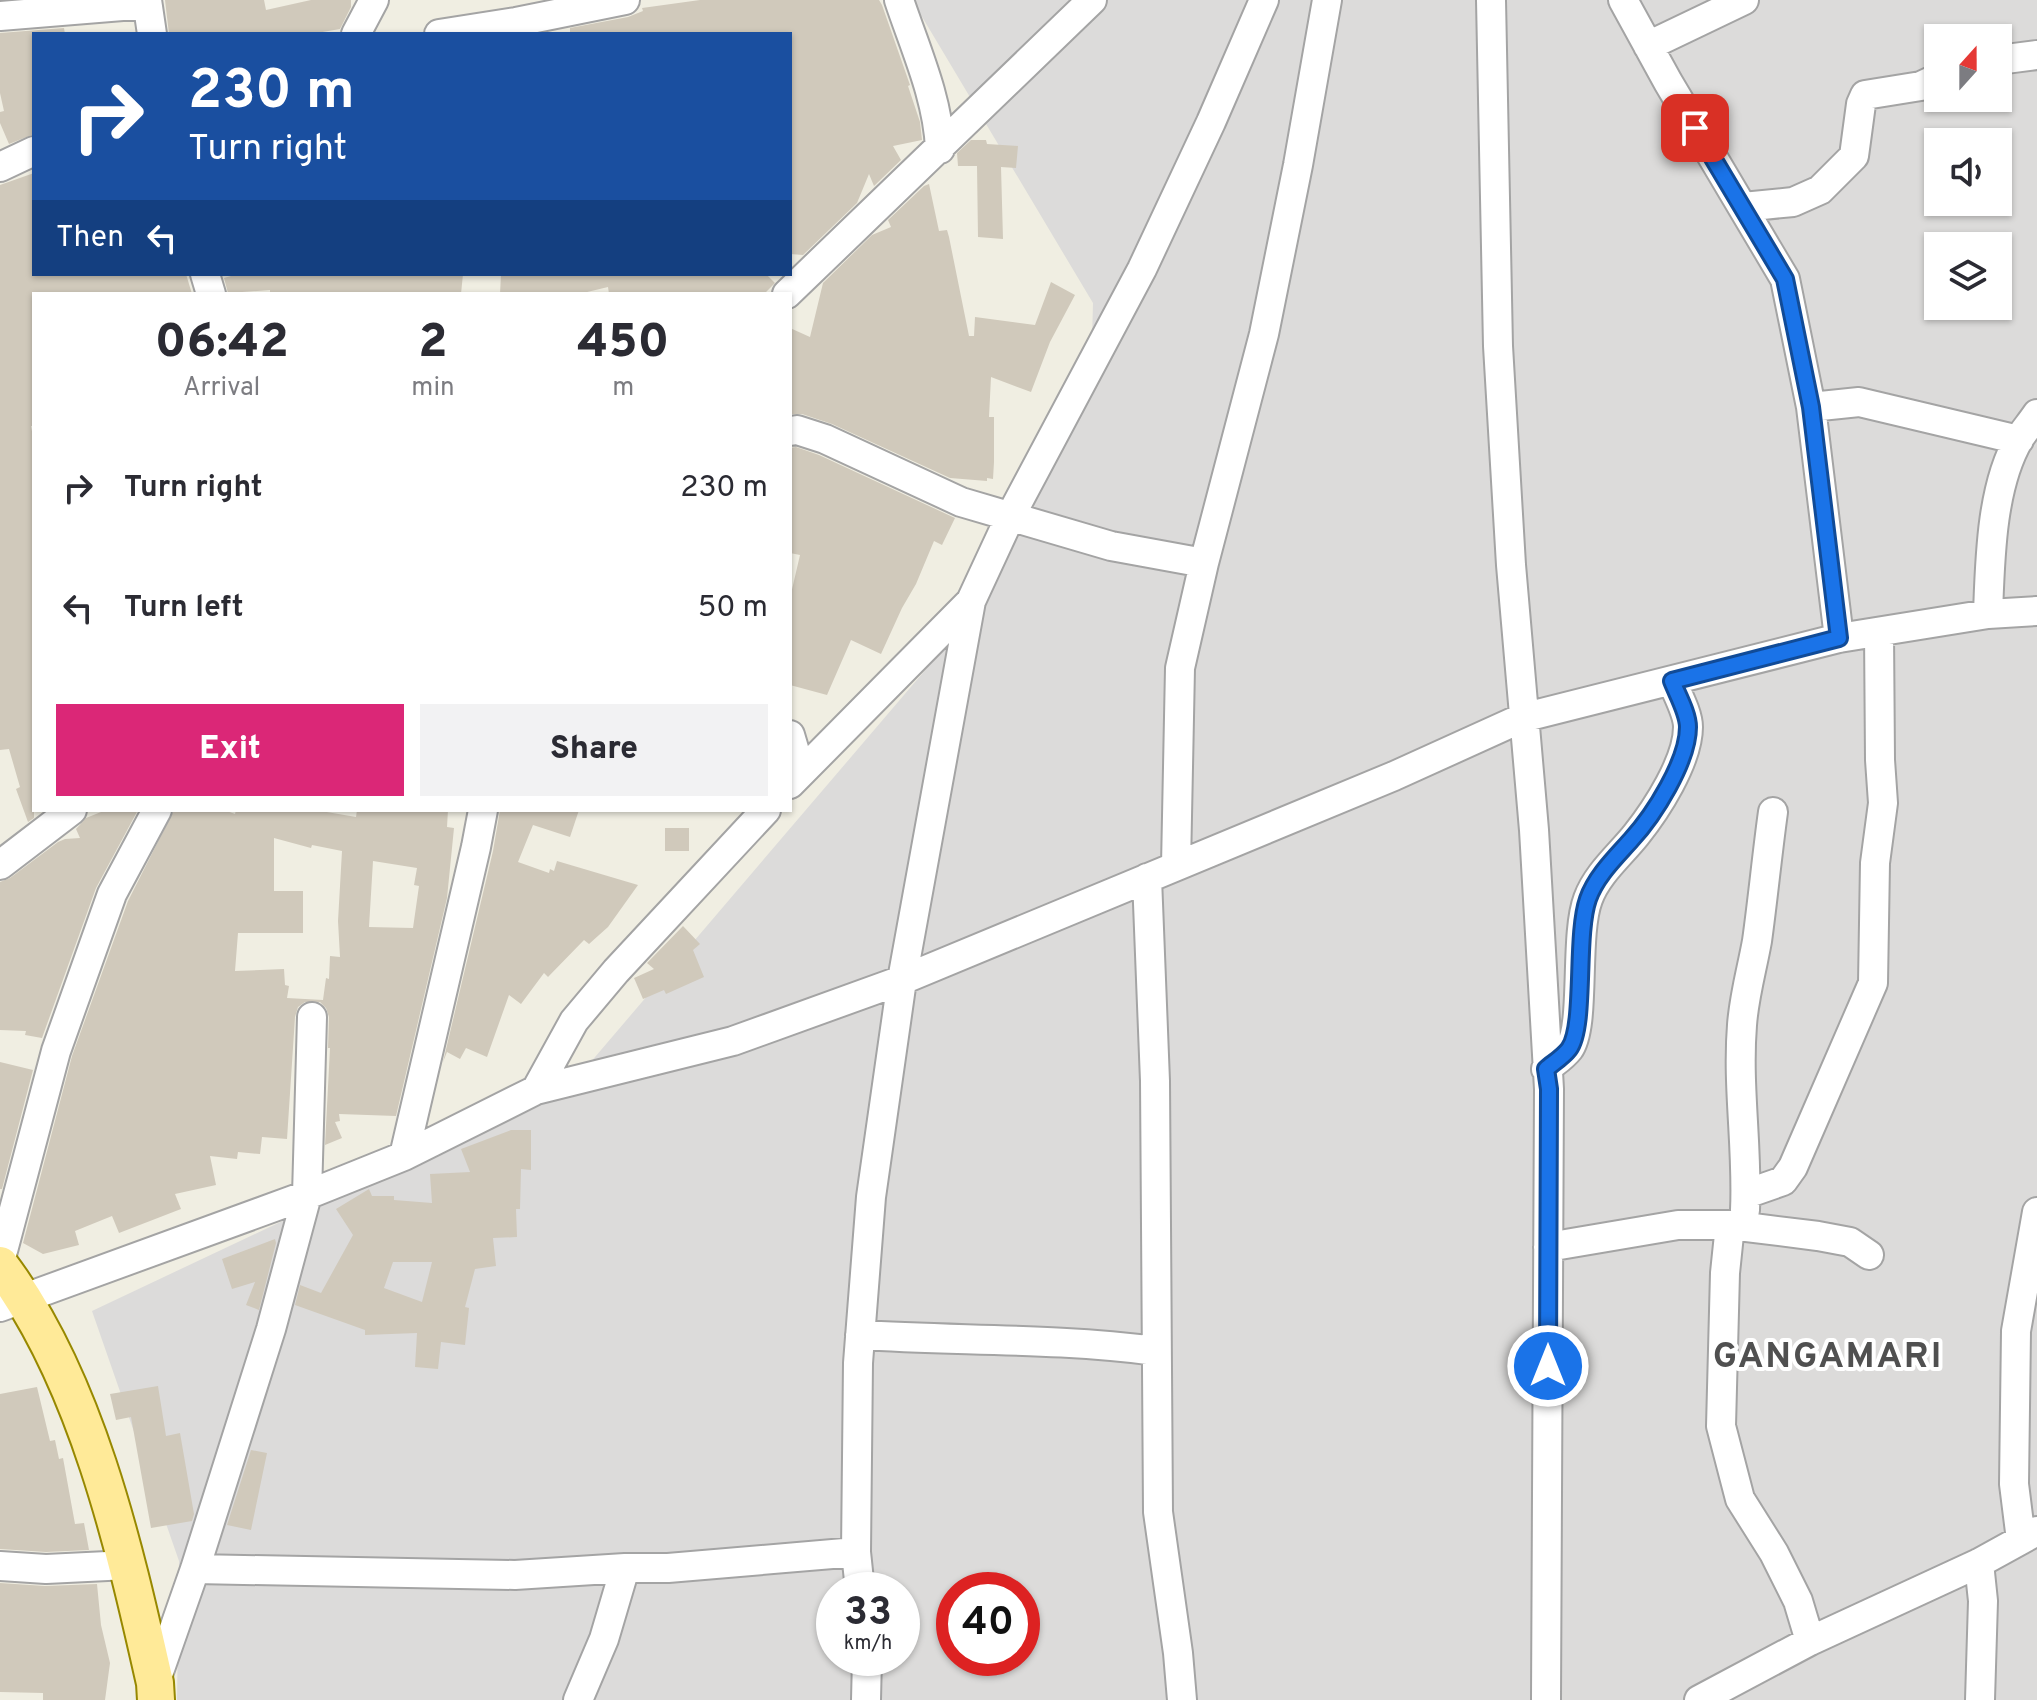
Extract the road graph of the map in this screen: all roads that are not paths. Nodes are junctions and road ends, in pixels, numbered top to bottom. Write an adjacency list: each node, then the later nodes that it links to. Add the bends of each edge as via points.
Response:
1 (374, 0): 13 (street)
2 (625, 0): 14 (street)
3 (899, 0): 19 (street, via 930,93)
4 (1092, 0): 19 (street)
5 (1264, 0): 28 (street, via 1142,269)
6 (1327, 0): 29 (street, via 1264,334)
7 (1491, 0): 36 (street, via 1498,346)
8 (1623, 0): 15 (street)
9 (1744, 0): 15 (street)
10 (147, 2): 11 (street); 12 (street)
11 (0, 16)
12 (152, 32)
13 (357, 32)
14 (452, 32)
15 (1648, 46): 22 (street)
16 (2037, 55): 17 (street)
17 (2012, 58)
18 (1924, 85): 22 (street, via 1865,95 1854,156 1820,190 1793,202)
19 (940, 149): 23 (street)
20 (32, 152): 21 (street)
21 (0, 167)
22 (1743, 207): 24 (street, via 1785,279)
23 (789, 292)
24 (1811, 407): 27 (street, via 1859,402); 34 (street)
25 (2037, 414): 27 (street)
26 (792, 431): 28 (street, via 825,439 961,502)
27 (2019, 440): 32 (street, via 1992,531)
28 (1010, 517): 29 (street, via 1111,546); 30 (street)
29 (1204, 563): 45 (street, via 1180,668)
30 (971, 601): 38 (street); 47 (street)
31 (2037, 611): 32 (street)
32 (1988, 614): 33 (street)
33 (1879, 632): 34 (street); 52 (street, via 1883,803 1875,863 1873,983 1793,1167 1783,1181)
34 (1839, 638): 35 (street)
35 (1672, 681): 36 (street); 49 (street, via 1688,725 1683,750 1669,785 1588,898 1579,947 1577,1027 1570,1048)
36 (1522, 718): 45 (street); 49 (street, via 1534,830)
37 (792, 749): 38 (street)
38 (796, 778)
39 (69, 812): 44 (street)
40 (156, 812): 58 (street, via 112,894 56,1051)
41 (483, 812): 51 (street)
42 (764, 812): 50 (street, via 574,1021)
43 (1773, 812): 52 (street, via 1742,1027)
44 (0, 865)
45 (1176, 866): 46 (street)
46 (1147, 878): 47 (street); 61 (street, via 1155,1081)
47 (902, 980): 50 (street, via 733,1041); 60 (street, via 871,1197)
48 (312, 1017): 53 (street)
49 (1546, 1069): 56 (street)
50 (536, 1090): 51 (street)
51 (404, 1156): 53 (street)
52 (1746, 1194): 55 (street)
53 (307, 1195): 59 (street); 68 (street)
54 (2037, 1212): 62 (street, via 2016,1331 2014,1484)
55 (1737, 1226): 56 (street, via 1678,1225); 57 (street, via 1850,1242); 70 (street, via 1725,1273 1721,1426 1740,1499 1798,1601)
56 (1548, 1247): 76 (street)
57 (1869, 1255)
58 (0, 1263): 59 (main road)
59 (12, 1302): 65 (main road, via 78,1407)
60 (860, 1335): 61 (street, via 1061,1341); 63 (street)
61 (1156, 1351): 75 (street, via 1158,1512)
62 (2029, 1536): 64 (street)
63 (856, 1552): 67 (street); 69 (street)
64 (1979, 1563): 70 (street); 78 (street)
65 (128, 1565): 66 (street); 72 (main road)
66 (0, 1566)
67 (625, 1568): 68 (street, via 515,1575); 73 (street, via 604,1639)
68 (195, 1569): 72 (street)
69 (858, 1572)
70 (1810, 1641): 77 (street)
71 (867, 1676): 74 (street)
72 (155, 1692)
73 (578, 1700)
74 (866, 1700)
75 (1182, 1700)
76 (1546, 1700)
77 (1699, 1700)
78 (1980, 1700)

